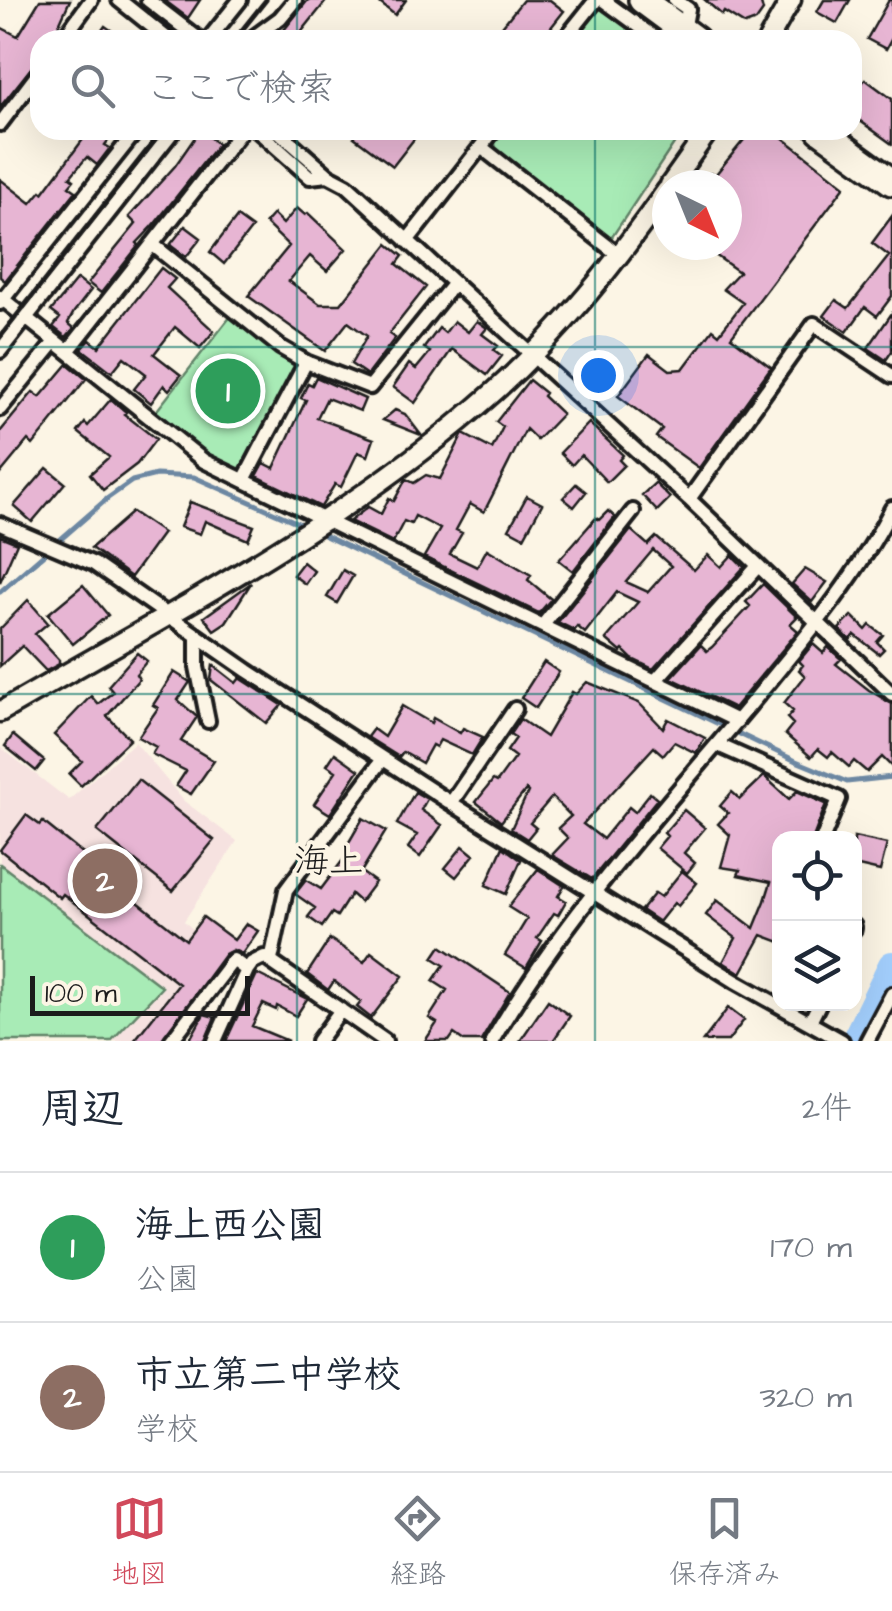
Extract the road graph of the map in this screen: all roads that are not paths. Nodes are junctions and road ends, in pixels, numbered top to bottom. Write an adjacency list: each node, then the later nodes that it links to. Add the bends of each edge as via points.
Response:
1 (91, 0): 10 (street)
2 (119, 0): 11 (street)
3 (148, 0): 12 (street)
4 (240, 0): 13 (street)
5 (294, 0): 14 (street)
6 (599, 0): 15 (street); 16 (street)
7 (642, 0): 17 (highway)
8 (676, 0): 18 (street, via 688,8)
9 (791, 0): 19 (street)
10 (69, 30)
11 (156, 30)
12 (187, 30)
13 (216, 30)
14 (264, 30)
15 (573, 30)
16 (643, 30)
17 (682, 30)
18 (690, 30)
19 (774, 30)
20 (30, 84): 21 (street)
21 (0, 124)
22 (129, 140): 39 (street)
23 (166, 140): 40 (street)
24 (234, 140): 36 (street)
25 (267, 140): 32 (street, via 310,177)
26 (287, 140): 32 (street)
27 (486, 140): 30 (street)
28 (702, 140): 31 (street)
29 (834, 140): 33 (highway)
30 (481, 146): 35 (street); 37 (street)
31 (681, 170)
32 (328, 176): 35 (street)
33 (892, 182)
34 (652, 211): 37 (street)
35 (407, 240): 38 (street)
36 (152, 244): 42 (street); 45 (street)
37 (620, 256): 44 (street)
38 (454, 284): 44 (street); 45 (street, via 370,387)
39 (1, 299): 40 (street)
40 (26, 318): 41 (street); 43 (street)
41 (54, 343): 42 (street); 47 (street)
42 (69, 350): 48 (street, via 204,460)
43 (0, 351)
44 (531, 355): 49 (street); 52 (street, via 415,457)
45 (306, 362): 48 (street)
46 (892, 376): 49 (street, via 814,324)
47 (0, 409)
48 (244, 480): 52 (street)
49 (689, 499): 54 (street)
50 (892, 508): 56 (street)
51 (633, 511): 57 (street)
52 (325, 520): 55 (street); 57 (street)
53 (0, 524): 55 (street, via 94,564)
54 (758, 566): 56 (street); 59 (street)
55 (168, 614): 58 (street); 62 (street)
56 (817, 623): 60 (street); 64 (street)
57 (543, 625): 59 (street)
58 (196, 636): 63 (street); 66 (street)
59 (655, 681): 64 (street)
60 (892, 694)
61 (515, 708): 67 (street)
62 (0, 712)
63 (208, 721)
64 (737, 721): 65 (street)
65 (718, 745): 68 (street, via 839,799); 69 (street)
66 (384, 759): 67 (street); 70 (street, via 286,890)
67 (450, 803): 69 (street)
68 (826, 831)
69 (596, 894): 75 (street); 80 (street)
70 (271, 960): 71 (street, via 264,957); 73 (street)
71 (247, 970): 76 (street, via 233,960); 77 (street)
72 (892, 994): 82 (street)
73 (340, 1010): 78 (street); 79 (street)
74 (816, 1011): 75 (street)
75 (810, 1022): 81 (street)
76 (171, 1041)
77 (215, 1041)
78 (318, 1041)
79 (385, 1041)
80 (492, 1041)
81 (842, 1041)
82 (867, 1041)

